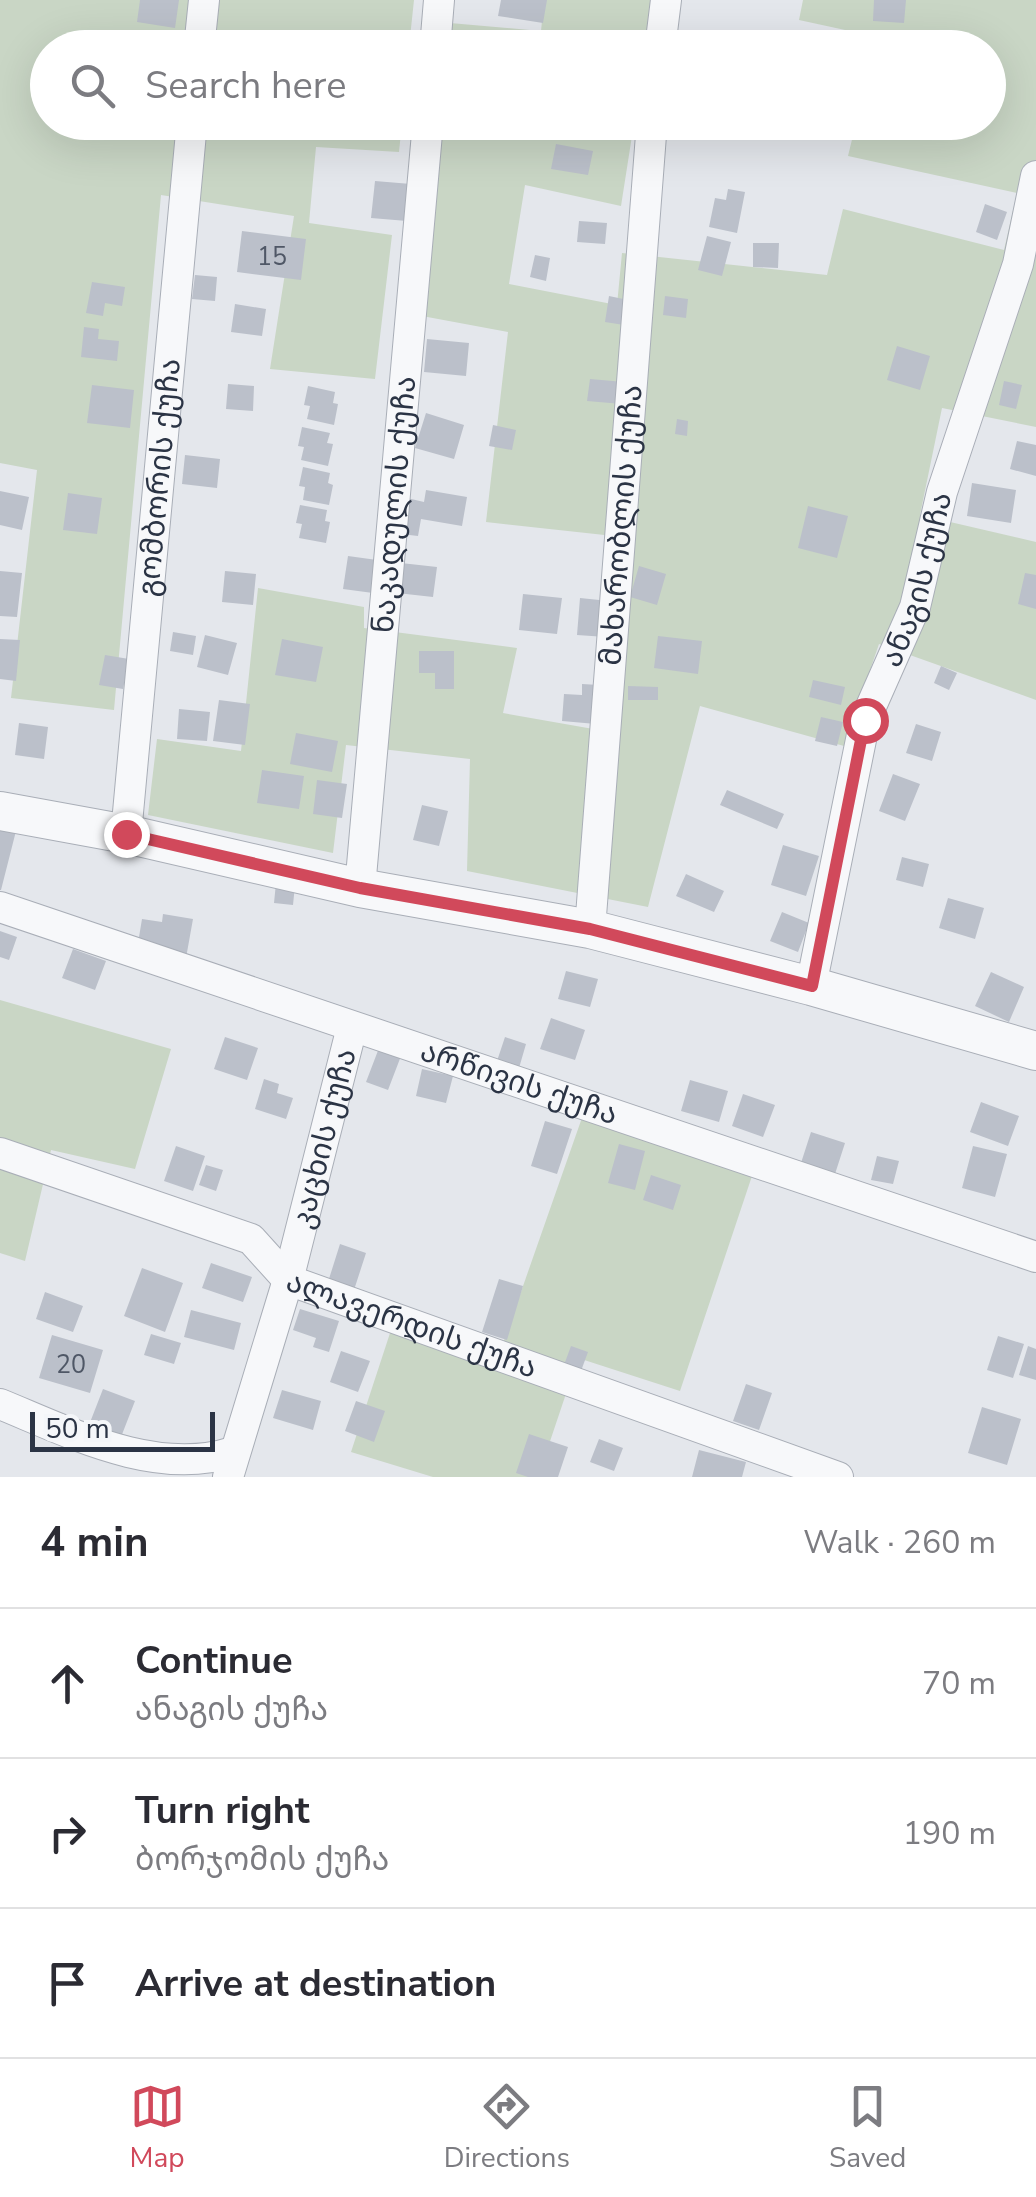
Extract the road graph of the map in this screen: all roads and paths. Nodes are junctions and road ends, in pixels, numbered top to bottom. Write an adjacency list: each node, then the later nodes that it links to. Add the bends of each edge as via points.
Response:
1 (204, 0): 4 (street)
2 (439, 0): 5 (street)
3 (666, 0): 6 (street)
4 (201, 30)
5 (436, 30)
6 (662, 30)
7 (190, 140): 12 (street, გომბორის ქუჩა)
8 (426, 140): 13 (street, ნაკადულის ქუჩა)
9 (651, 140): 15 (street, მახარობლის ქუჩა)
10 (1036, 176): 16 (street, ანაგის ქუჩა, via 1018,264 942,492 914,607 865,720)
11 (0, 811): 12 (street)
12 (126, 834): 13 (street)
13 (360, 888): 15 (street)
14 (0, 907): 17 (street, არწივის ქუჩა)
15 (590, 929): 16 (street)
16 (812, 986): 18 (street)
17 (352, 1026): 20 (street, არწივის ქუჩა); 21 (street, კაცხის ქუჩა)
18 (1036, 1051)
19 (0, 1154): 21 (street, ალავერდის ქუჩა, via 250,1239)
20 (1036, 1257)
21 (288, 1280): 23 (street, კაცხის ქუჩა); 24 (street, ალავერდის ქუჩა)
22 (0, 1404): 23 (street, via 120,1452)
23 (230, 1464)
24 (838, 1477)

